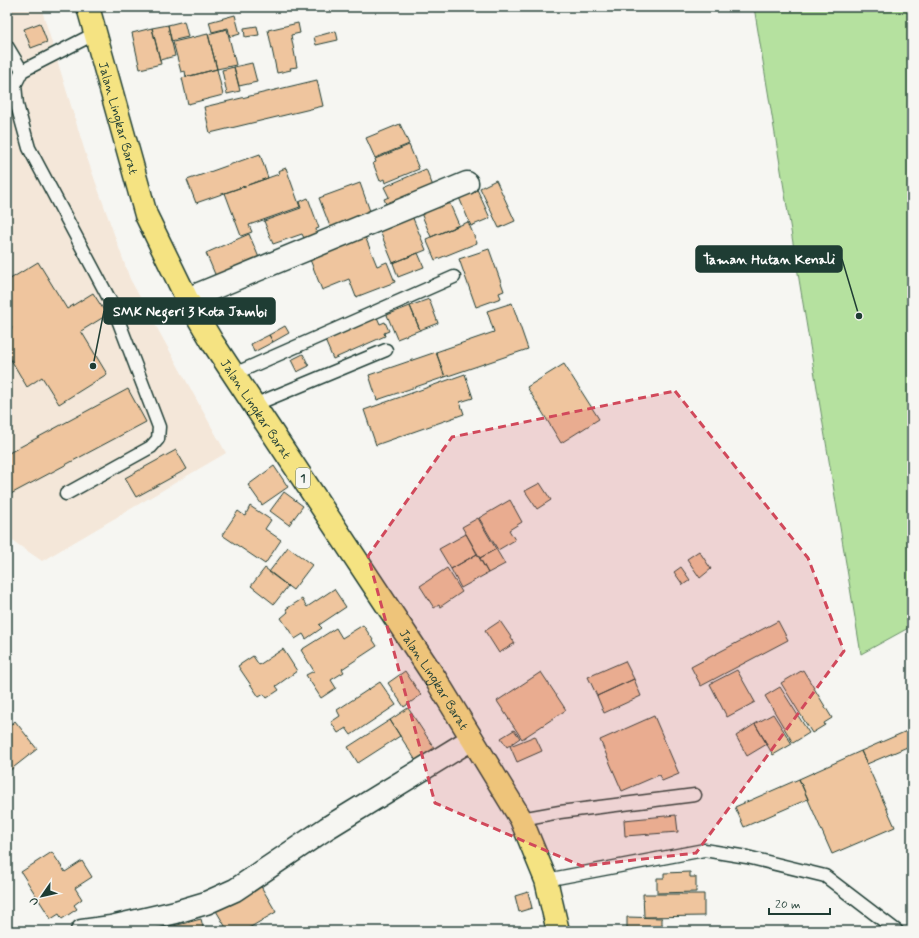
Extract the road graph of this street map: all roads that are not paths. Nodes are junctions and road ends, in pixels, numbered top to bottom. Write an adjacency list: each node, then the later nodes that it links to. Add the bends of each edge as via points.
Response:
1 (88, 7): 2 (highway, Jalan Lingkar Barat / 1)
2 (96, 33): 4 (lane); 7 (highway, Jalan Lingkar Barat / 1, via 146,215)
3 (7, 46): 4 (lane)
4 (22, 71): 11 (lane, via 15,85 17,105 29,148 112,304 159,427 158,439 151,447)
5 (467, 183): 7 (street)
6 (454, 277): 9 (lane)
7 (187, 299): 9 (highway, Jalan Lingkar Barat / 1)
8 (386, 350): 10 (lane)
9 (234, 374): 10 (highway, Jalan Lingkar Barat / 1)
10 (254, 405): 12 (highway, Jalan Lingkar Barat / 1, via 427,665)
11 (66, 494)
12 (472, 739): 14 (highway, Jalan Lingkar Barat / 1); 16 (street, via 327,828 234,890 176,912)
13 (695, 795): 14 (lane)
14 (521, 818): 15 (highway, Jalan Lingkar Barat / 1)
15 (546, 880): 18 (highway, Jalan Lingkar Barat / 1); 19 (lane, via 704,850 747,857 825,876)
16 (112, 929): 17 (street)
17 (82, 931)
18 (558, 931)
19 (897, 931)

